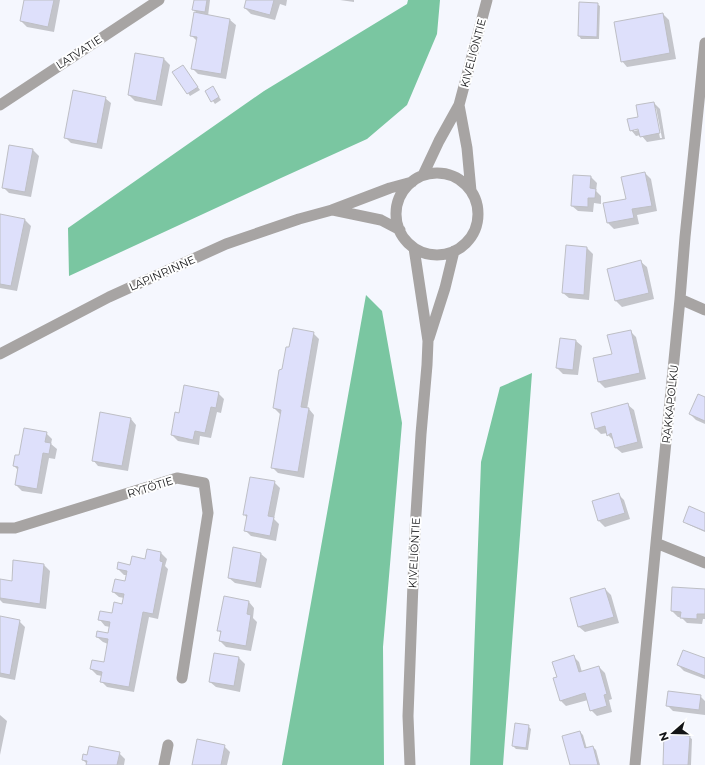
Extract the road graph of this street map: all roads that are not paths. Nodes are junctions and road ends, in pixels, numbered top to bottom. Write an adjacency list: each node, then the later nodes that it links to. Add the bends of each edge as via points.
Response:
1 (159, 0): 5 (street, LATVATIE)
2 (487, 0): 6 (street, KIVELIÖNTIE)
3 (705, 43): 4 (street, RAKKAPOLKU)
4 (704, 70): 14 (street, RAKKAPOLKU)
5 (0, 105)
6 (459, 106): 7 (street, KIVELIÖNTIE); 9 (street, KIVELIÖNTIE, via 467,148)
7 (423, 175): 8 (street); 9 (street, via 450,175 462,181)
8 (412, 182): 10 (street, LAPINRINNE); 11 (street, via 403,192 398,204)
9 (471, 191): 13 (street, via 478,213 476,225 472,236)
10 (332, 210): 11 (street, LAPINRINNE, via 381,220); 17 (street, LAPINRINNE, via 226,244 109,297)
11 (400, 230): 12 (street)
12 (414, 248): 13 (street, via 440,255); 16 (street, KIVELIÖNTIE)
13 (454, 251): 16 (street, KIVELIÖNTIE)
14 (680, 299): 15 (street); 19 (street, RAKKAPOLKU)
15 (705, 310)
16 (428, 341): 24 (street, KIVELIÖNTIE, via 415,530 408,716)
17 (0, 354)
18 (0, 528): 21 (street, RYTÖTIE, via 15,528 177,478 204,483 208,514)
19 (656, 544): 20 (street); 25 (street, RAKKAPOLKU)
20 (705, 563)
21 (182, 678)
22 (168, 746): 23 (street)
23 (164, 765)
24 (410, 765)
25 (635, 765)

